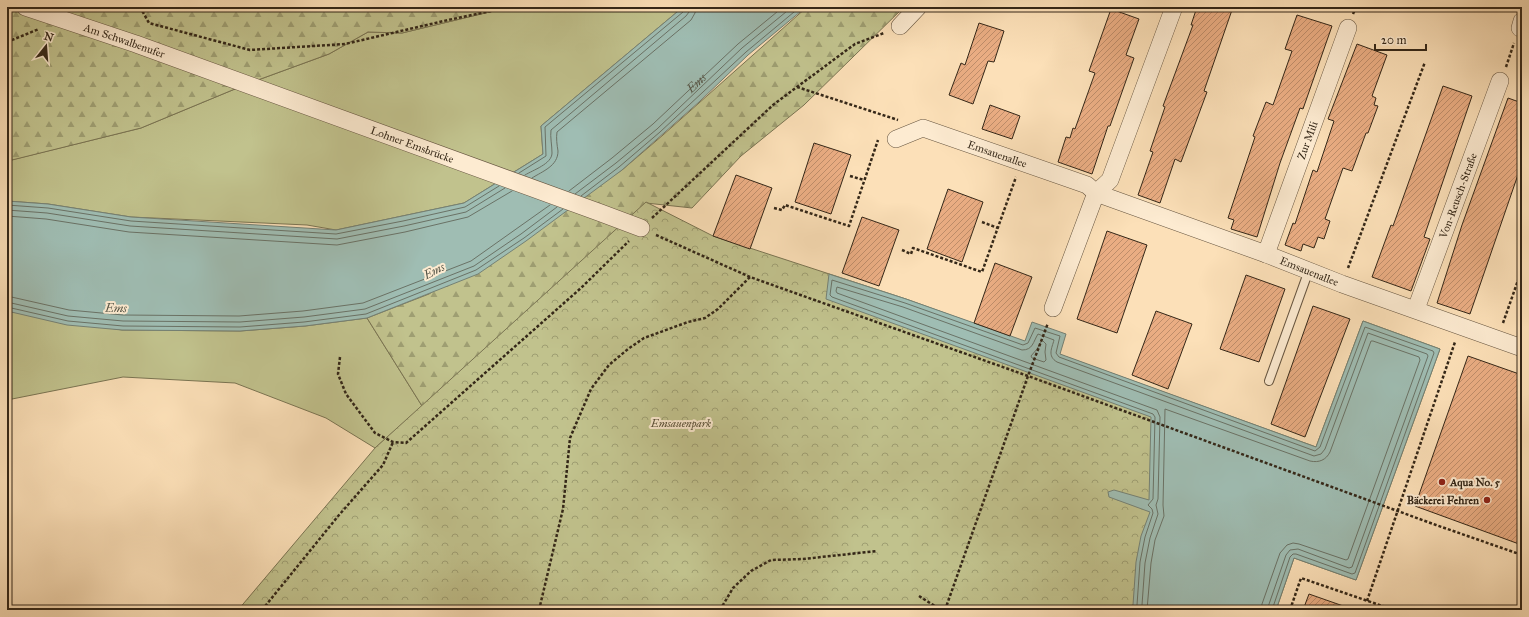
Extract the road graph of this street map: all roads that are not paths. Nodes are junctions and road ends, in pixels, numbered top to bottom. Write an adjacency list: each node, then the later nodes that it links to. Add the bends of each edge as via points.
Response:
1 (25, 7): 6 (street, Am Schwalbenufer)
2 (918, 7): 4 (street)
3 (1174, 7): 9 (street, via 1110,180)
4 (900, 26)
5 (1348, 28): 11 (street, Zur Mili)
6 (224, 77): 10 (street, Lohner Emsbrücke)
7 (1500, 81): 14 (street, Von-Reusch-Straße)
8 (896, 139): 9 (street, Emsauenallee, via 924,128 1087,185)
9 (1096, 193): 11 (street, Emsauenallee); 13 (street)
10 (641, 228)
11 (1266, 254): 12 (street, Emsauenallee)
12 (1308, 270): 14 (street, Emsauenallee); 16 (lane)
13 (1053, 308)
14 (1416, 309): 15 (street, Emsauenallee)
15 (1522, 348)
16 (1269, 381)

